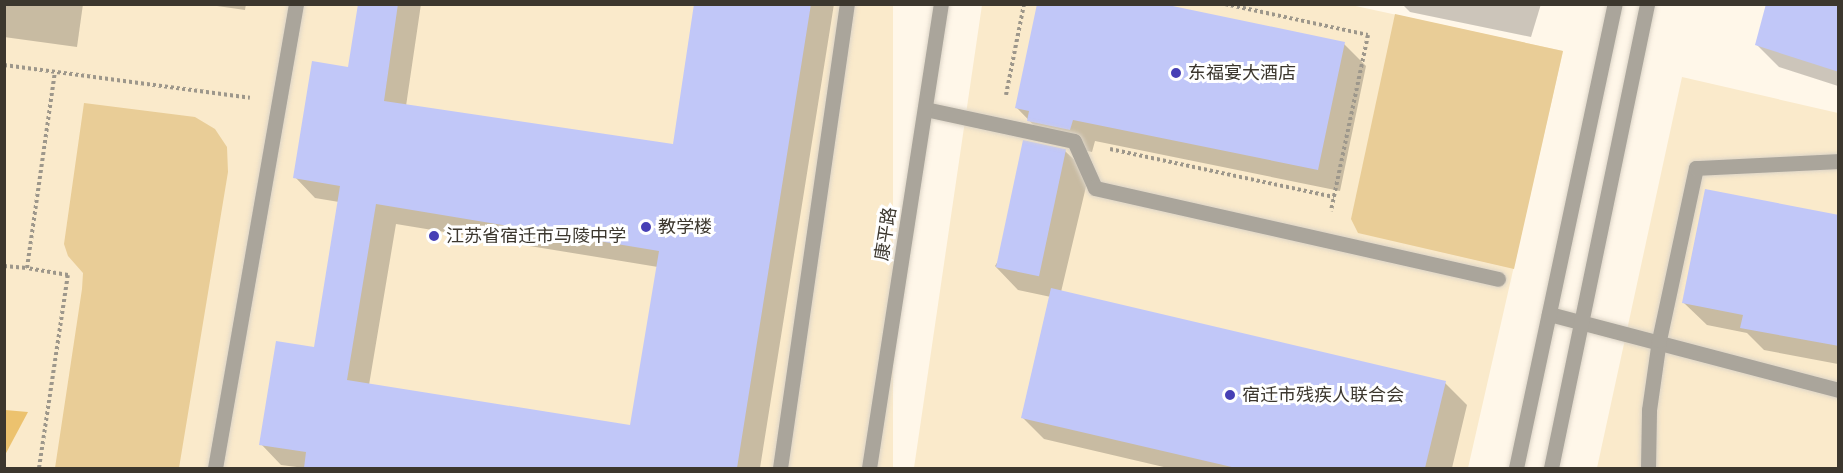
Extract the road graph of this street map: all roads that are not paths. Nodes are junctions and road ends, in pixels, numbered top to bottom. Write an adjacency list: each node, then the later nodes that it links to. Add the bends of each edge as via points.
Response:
1 (296, 4): 13 (street)
2 (847, 4): 14 (street)
3 (941, 4): 6 (street, 康平路)
4 (1615, 4): 9 (street)
5 (1647, 4): 10 (street)
6 (925, 109): 8 (street, via 1074,141 1095,188); 15 (street, 康平路)
7 (1839, 161): 11 (street, via 1696,168)
8 (1498, 279)
9 (1549, 314): 10 (street); 16 (street)
10 (1582, 322): 11 (street); 17 (street)
11 (1659, 340): 12 (street); 18 (street, via 1649,410)
12 (1839, 390)
13 (215, 468)
14 (780, 468)
15 (869, 468)
16 (1516, 468)
17 (1551, 468)
18 (1648, 468)

